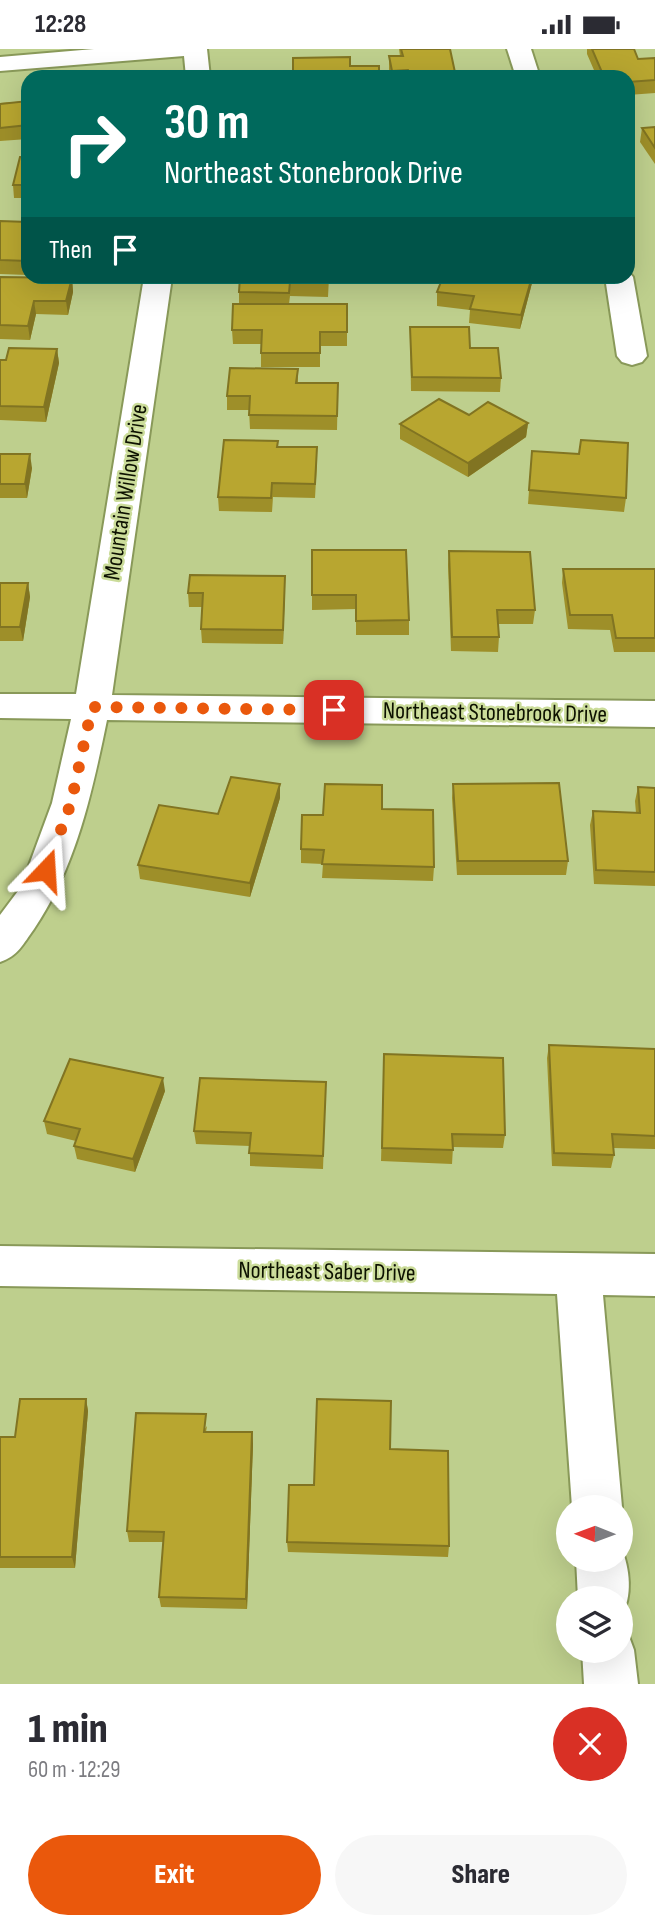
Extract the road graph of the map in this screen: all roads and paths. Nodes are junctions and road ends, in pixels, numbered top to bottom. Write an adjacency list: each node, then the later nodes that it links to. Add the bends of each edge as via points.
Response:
1 (182, 49): 4 (street)
2 (195, 49): 5 (street)
3 (519, 49): 6 (street)
4 (0, 64)
5 (197, 70)
6 (526, 70)
7 (157, 284): 11 (street, Mountain Willow Drive)
8 (620, 284): 9 (street)
9 (632, 356)
10 (0, 706): 11 (street, Northeast Stonebrook Drive)
11 (92, 707): 12 (street, Northeast Stonebrook Drive); 13 (street, Mountain Willow Drive, via 71,803 38,892)
12 (655, 714)
13 (0, 946)
14 (0, 1266): 15 (street, Northeast Saber Drive)
15 (578, 1274): 16 (street, Northeast Saber Drive); 17 (street)
16 (655, 1275)
17 (596, 1495)
18 (609, 1663): 19 (street)
19 (611, 1684)

